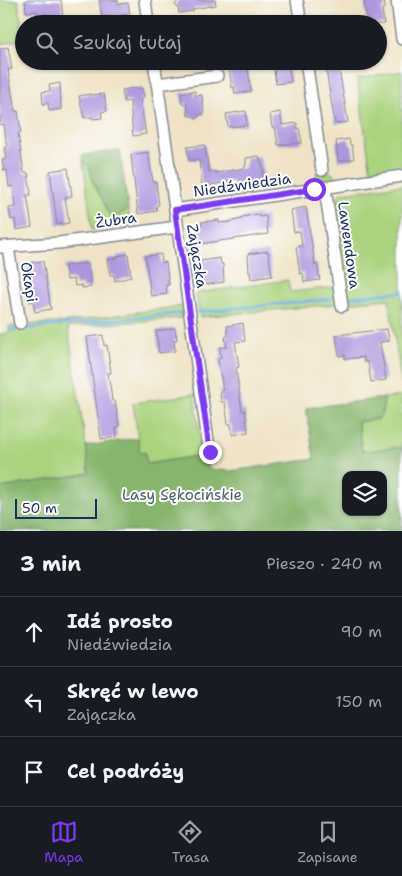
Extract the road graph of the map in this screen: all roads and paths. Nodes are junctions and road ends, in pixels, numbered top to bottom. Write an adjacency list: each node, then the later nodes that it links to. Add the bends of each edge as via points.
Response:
1 (145, 0): 4 (street)
2 (297, 0): 5 (street)
3 (397, 0): 6 (street)
4 (147, 15)
5 (300, 15)
6 (402, 39)
7 (155, 70): 10 (street, Zajączka)
8 (307, 70): 11 (street)
9 (217, 76): 10 (street)
10 (157, 84): 14 (street, Zajączka)
11 (322, 170)
12 (402, 176): 13 (street, Niedźwiedzia)
13 (325, 188): 14 (street, Niedźwiedzia); 17 (street, Lawendowa)
14 (175, 210): 15 (street, Zajączka)
15 (177, 226): 16 (street, Żubra, via 59,243); 19 (street, Zajączka)
16 (4, 247): 18 (street, Okapi)
17 (342, 306)
18 (20, 323)
19 (210, 455)

